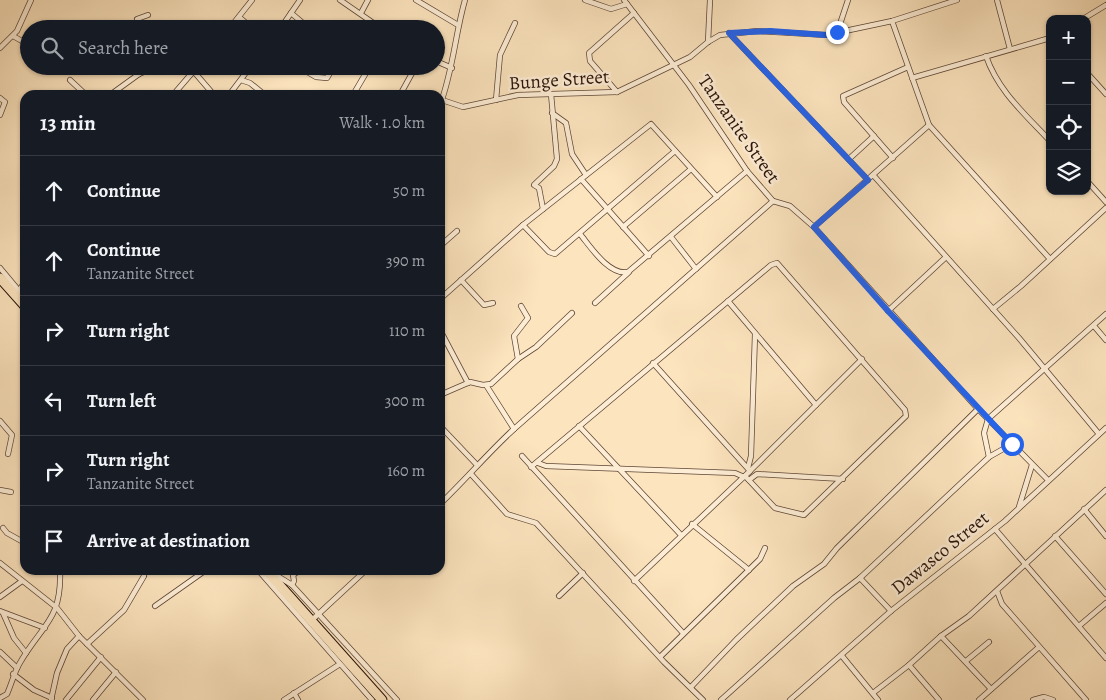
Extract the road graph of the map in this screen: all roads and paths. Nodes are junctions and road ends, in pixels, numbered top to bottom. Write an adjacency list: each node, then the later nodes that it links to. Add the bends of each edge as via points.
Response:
1 (31, 0): 22 (street)
2 (252, 0): 21 (street)
3 (300, 0): 16 (street)
4 (340, 0): 17 (street)
5 (368, 0): 17 (street)
6 (416, 0): 13 (street)
7 (463, 0): 32 (street)
8 (585, 0): 14 (street, via 611,9)
9 (710, 0): 38 (street)
10 (848, 0): 33 (street)
11 (957, 0): 29 (street, Tanzanite Street)
12 (997, 0): 41 (street)
13 (424, 2): 32 (street)
14 (625, 2): 19 (street)
15 (1106, 5): 20 (street)
16 (291, 13): 26 (street); 27 (street)
17 (361, 13): 28 (street)
18 (148, 14): 23 (street)
19 (634, 14): 44 (street); 68 (street, via 589,56 590,62)
20 (1090, 15)
21 (239, 17): 24 (street); 25 (street)
22 (21, 20)
23 (137, 20)
24 (236, 20)
25 (242, 20)
26 (286, 20)
27 (299, 20)
28 (370, 20)
29 (892, 21): 33 (street, Tanzanite Street); 45 (street)
30 (20, 22): 35 (street)
31 (515, 23): 72 (street, via 500,56)
32 (458, 25): 46 (street)
33 (837, 32): 34 (street, Tanzanite Street, via 826,35 770,31)
34 (729, 33): 38 (street, Tanzanite Street); 81 (street)
35 (13, 36): 37 (street); 39 (street)
36 (1046, 39): 41 (street)
37 (20, 40)
38 (708, 42): 44 (street, Tanzanite Street)
39 (2, 43): 40 (street)
40 (0, 48)
41 (1010, 49): 42 (street)
42 (986, 56): 56 (street); 78 (street, via 1001,88)
43 (445, 64): 46 (street)
44 (674, 64): 68 (street, Bunge Street); 83 (street, Tanzanite Street)
45 (908, 67): 56 (street); 77 (street, via 843,96 844,102)
46 (452, 68): 67 (street)
47 (138, 75): 60 (street)
48 (190, 75): 61 (street)
49 (196, 75): 62 (street)
50 (245, 75): 58 (street)
51 (316, 75): 52 (street, via 322,78)
52 (330, 75)
53 (364, 75): 65 (street)
54 (411, 75): 66 (street)
55 (1091, 77): 70 (street)
56 (912, 78): 76 (street)
57 (70, 80): 59 (street)
58 (241, 80): 63 (street); 64 (street)
59 (79, 90)
60 (117, 90)
61 (177, 90)
62 (210, 90)
63 (233, 90)
64 (259, 90)
65 (356, 90)
66 (403, 90)
67 (445, 90)
68 (617, 92): 69 (street, Bunge Street)
69 (551, 94): 72 (street, Bunge Street, via 518,95); 74 (street)
70 (1106, 94)
71 (0, 98): 75 (street, via 5,102)
72 (496, 100): 73 (street, Bunge Street, via 463,107)
73 (445, 104)
74 (552, 113): 84 (street, via 566,123 572,154); 94 (street, via 557,159 534,185 539,188)
75 (0, 115)
76 (929, 125): 80 (street); 104 (street)
77 (874, 136): 80 (street); 81 (street)
78 (1046, 137)
79 (675, 151): 82 (street); 84 (street, via 651,124); 93 (street)
80 (893, 158): 85 (street)
81 (849, 159): 87 (street)
82 (691, 169): 89 (street); 96 (street)
83 (747, 171): 89 (street); 90 (street, Tanzanite Street)
84 (586, 175): 86 (street)
85 (874, 176): 87 (street); 103 (street)
86 (581, 179): 93 (street); 94 (street)
87 (868, 180): 97 (street)
88 (1091, 185): 91 (street)
89 (717, 197): 100 (street)
90 (772, 202): 97 (street, Tanzanite Street, via 790,206); 106 (street)
91 (1106, 202)
92 (1106, 208): 104 (street)
93 (607, 209): 96 (street); 99 (street)
94 (543, 210): 95 (street)
95 (523, 225): 99 (street, via 552,254); 109 (street)
96 (623, 227): 102 (street)
97 (814, 227): 118 (street, Tanzanite Street)
98 (457, 231): 101 (street)
99 (580, 234): 107 (street, via 610,267 622,273)
100 (671, 237): 102 (street); 106 (street)
101 (445, 242)
102 (649, 256): 107 (street)
103 (946, 257): 117 (street); 118 (street)
104 (1050, 259): 117 (street)
105 (0, 268): 110 (street)
106 (696, 269): 138 (street)
107 (630, 271): 114 (street)
108 (0, 278): 112 (highway)
109 (461, 280): 111 (street); 115 (street, via 482,304)
110 (19, 291)
111 (445, 294)
112 (20, 300)
113 (728, 301): 122 (street); 126 (street, via 777,263); 127 (street)
114 (594, 303)
115 (493, 304)
116 (521, 306): 125 (street, via 528,318 514,336)
117 (993, 309): 128 (street)
118 (888, 311): 133 (street, Tanzanite Street)
119 (572, 313): 125 (street, via 536,347)
120 (1106, 314): 121 (street)
121 (1094, 326): 124 (street); 128 (street)
122 (754, 334): 132 (street); 150 (street)
123 (445, 339): 129 (street)
124 (1106, 340)
125 (518, 359): 130 (street)
126 (862, 359): 132 (street); 153 (street, via 905,410 906,416)
127 (653, 364): 136 (street); 150 (street)
128 (1045, 370): 134 (street); 140 (street)
129 (468, 383): 130 (street); 131 (street)
130 (486, 385): 138 (street)
131 (445, 393)
132 (816, 405): 150 (street)
133 (978, 409): 134 (street, Tanzanite Street); 216 (street, via 824,564 786,592 711,664)
134 (988, 419): 141 (street, Tanzanite Street); 144 (street, via 984,433)
135 (0, 421): 142 (street, via 12,434)
136 (579, 426): 145 (street); 149 (street)
137 (1106, 428): 140 (street, Dawasco Street)
138 (514, 429): 146 (street)
139 (445, 431): 146 (street)
140 (1099, 434): 154 (street, Dawasco Street)
141 (1012, 444): 144 (street); 147 (street, Tanzanite Street)
142 (8, 454)
143 (522, 456): 148 (street)
144 (989, 457): 182 (street)
145 (538, 463): 148 (street); 149 (street)
146 (478, 465): 151 (street)
147 (1032, 465): 154 (street, Tanzanite Street); 160 (street)
148 (531, 467): 184 (street)
149 (618, 469): 152 (street, via 736,473); 165 (street)
150 (749, 470): 152 (street)
151 (471, 474): 159 (street); 173 (street, via 507,514 536,523)
152 (744, 476): 155 (street); 162 (street)
153 (843, 479): 155 (street, via 757,474); 155 (street, via 808,514 799,516 775,508)
154 (1047, 479): 160 (street, Dawasco Street)
155 (749, 480)
156 (0, 490): 158 (street)
157 (1106, 490): 161 (street)
158 (11, 492)
159 (445, 499)
160 (1018, 508): 164 (street, Dawasco Street)
161 (1084, 510): 166 (street); 167 (street)
162 (692, 524): 165 (street); 172 (street)
163 (3, 528): 168 (street)
164 (995, 529): 171 (street); 193 (street, Dawasco Street)
165 (681, 535): 184 (street)
166 (1055, 536): 171 (street); 187 (street)
167 (1106, 536)
168 (20, 540)
169 (765, 548): 172 (street)
170 (0, 563): 183 (street)
171 (1025, 563): 186 (street); 196 (street)
172 (749, 570): 198 (street)
173 (583, 574): 188 (street); 208 (street)
174 (60, 575): 192 (street, via 61,595)
175 (199, 575): 191 (street)
176 (262, 575): 211 (street)
177 (273, 575): 195 (highway)
178 (276, 575): 185 (street)
179 (293, 575): 185 (street)
180 (361, 575): 195 (street)
181 (144, 576): 202 (street, via 124,610)
182 (860, 578): 193 (street); 231 (street)
183 (22, 581): 189 (street); 192 (street)
184 (634, 581): 198 (street)
185 (292, 585): 195 (street)
186 (997, 591): 200 (street); 203 (street, via 1002,604)
187 (1106, 594)
188 (559, 596)
189 (0, 597)
190 (1106, 603): 196 (street)
191 (155, 606)
192 (57, 608): 197 (street); 199 (street)
193 (892, 611): 206 (street, Dawasco Street)
194 (2, 612): 197 (street); 205 (street, via 14,638)
195 (316, 617): 228 (highway); 229 (street)
196 (1079, 626): 209 (street)
197 (45, 628): 205 (street)
198 (683, 633): 208 (street)
199 (79, 636): 202 (street); 221 (street, via 67,649 57,673)
200 (941, 636): 210 (street); 212 (street)
201 (989, 642): 210 (street)
202 (87, 644): 207 (street)
203 (1039, 647): 217 (street); 238 (street)
204 (0, 652): 213 (street)
205 (26, 653): 213 (street)
206 (842, 656): 219 (street); 232 (street, Dawasco Street)
207 (101, 657): 214 (street); 222 (street)
208 (660, 657): 216 (street)
209 (1106, 658)
210 (966, 661): 217 (street)
211 (340, 664): 218 (street); 227 (street)
212 (909, 666): 219 (street); 234 (street)
213 (17, 668): 215 (street)
214 (116, 672): 223 (street); 224 (street)
215 (13, 674): 220 (street, via 7,694); 221 (street)
216 (691, 688): 230 (street)
217 (991, 689): 235 (street)
218 (294, 693): 225 (street); 226 (street)
219 (873, 693): 233 (street)
220 (0, 698)
221 (52, 699)
222 (66, 700)
223 (93, 700)
224 (142, 700)
225 (284, 700)
226 (298, 700)
227 (372, 700)
228 (382, 700)
229 (397, 700)
230 (703, 700)
231 (721, 700)
232 (790, 700)
233 (878, 700)
234 (939, 700)
235 (979, 700)
236 (1033, 700): 237 (street, via 1044,697)
237 (1053, 700)
238 (1086, 700)

